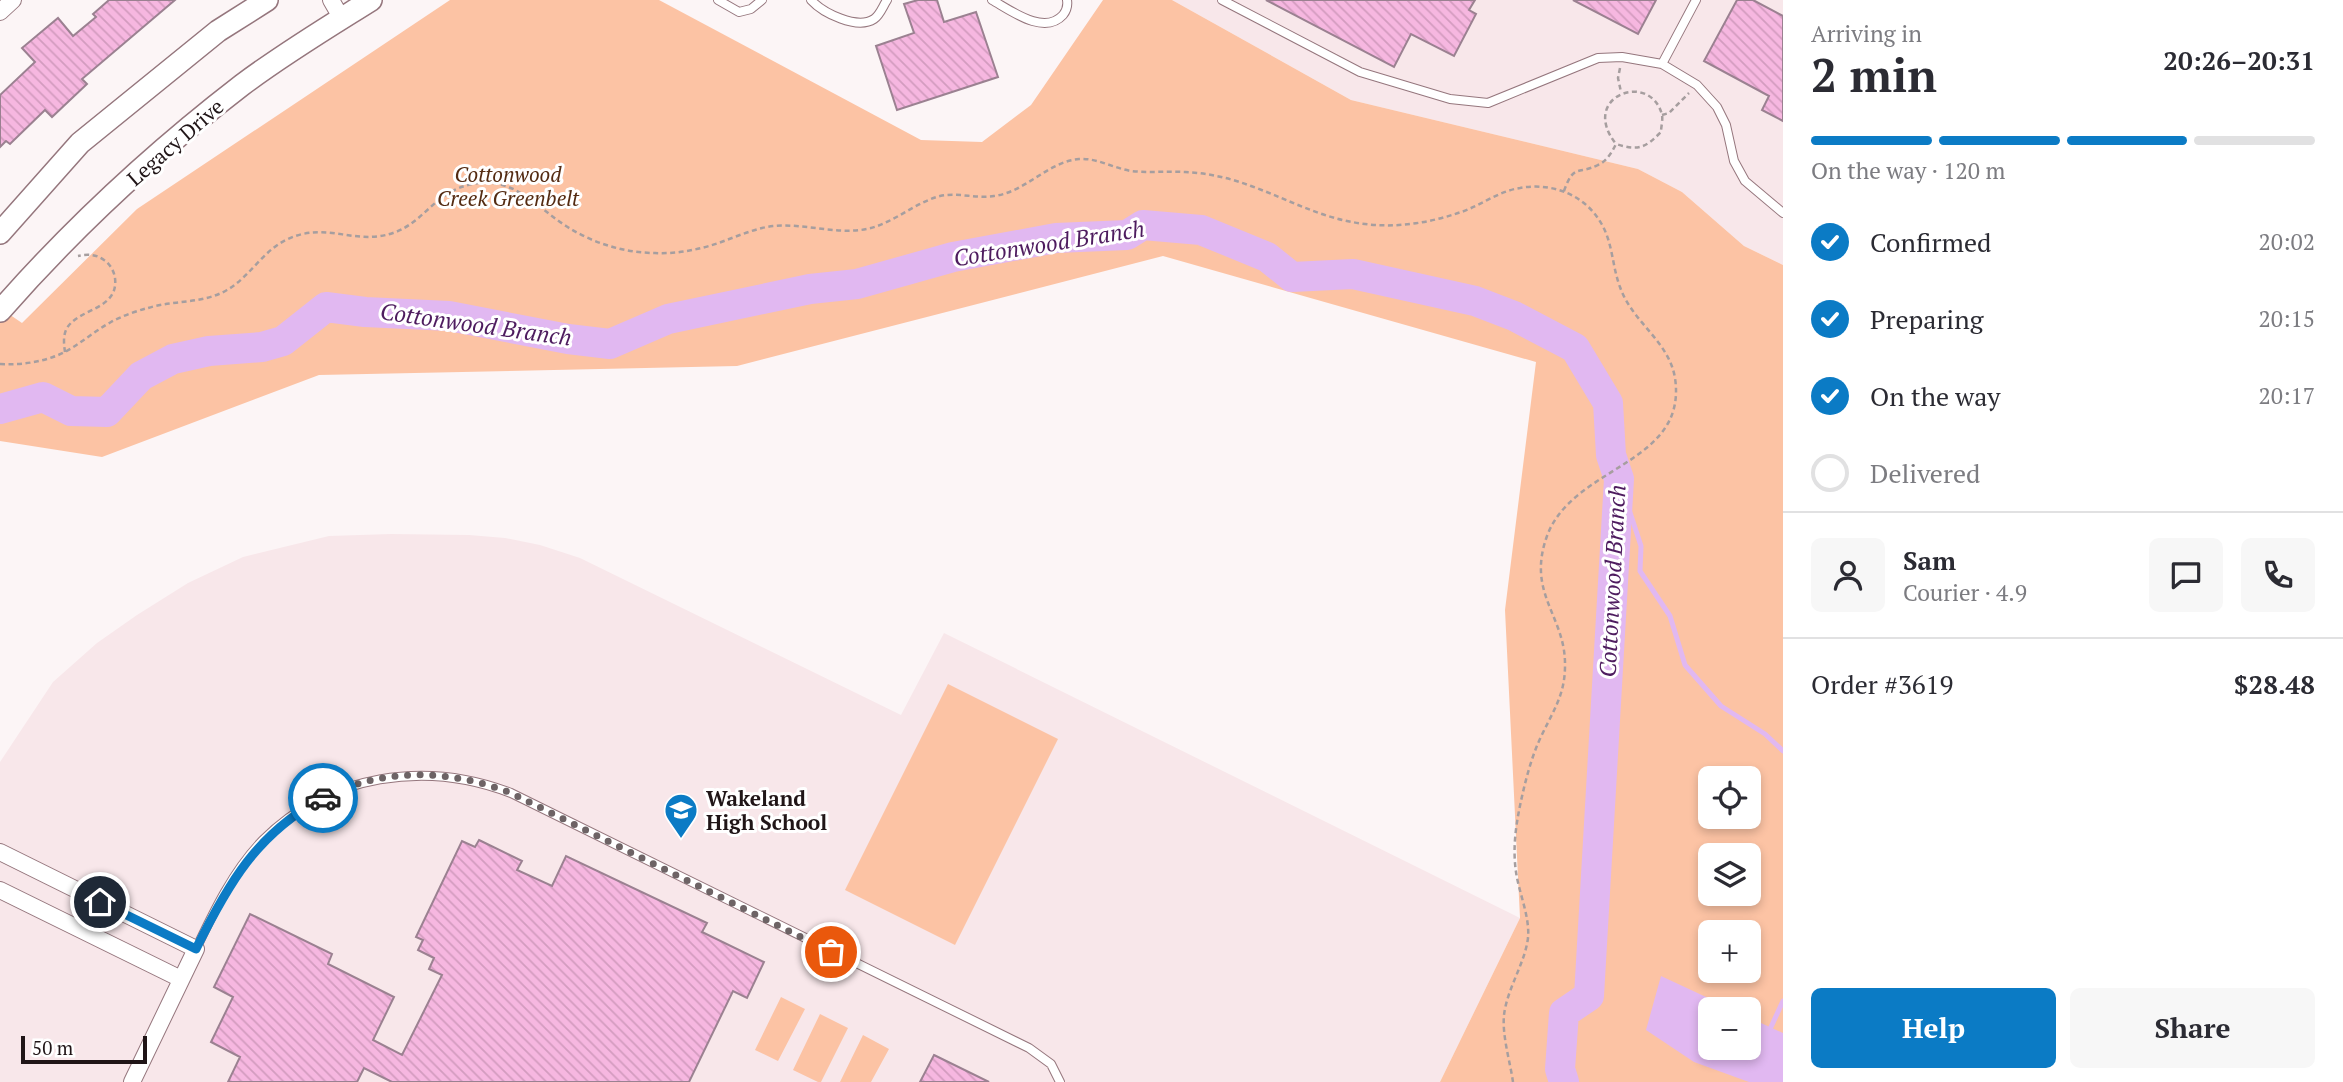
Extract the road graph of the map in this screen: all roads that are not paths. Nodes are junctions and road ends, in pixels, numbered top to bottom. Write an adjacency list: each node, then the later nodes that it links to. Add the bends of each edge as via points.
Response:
1 (13, 0): 13 (street)
2 (267, 0): 17 (main road, via 218,31 80,143)
3 (331, 0): 14 (street)
4 (718, 0): 5 (lane, via 739,12)
5 (762, 0)
6 (811, 0): 7 (lane, via 835,16 863,23 876,18)
7 (887, 0)
8 (992, 0): 9 (lane, via 1046,24 1065,13)
9 (1068, 0)
10 (1222, 0): 15 (lane, via 1360,72 1450,99 1488,103 1598,58)
11 (1696, 0): 15 (lane)
12 (368, 1): 14 (main road, Legacy Drive)
13 (0, 12)
14 (342, 19): 18 (main road, Legacy Drive, via 252,78 156,156)
15 (1662, 64): 16 (lane, via 1697,85 1717,107 1745,181)
16 (1783, 214)
17 (0, 233)
18 (1, 310)
19 (0, 852): 21 (street)
20 (0, 890): 22 (street)
21 (196, 949): 22 (street); 24 (lane, via 244,864 295,814 342,789 370,781 414,774 459,778 511,793 1029,1048 1051,1064)
22 (181, 979): 23 (street)
23 (132, 1082)
24 (1060, 1082)

